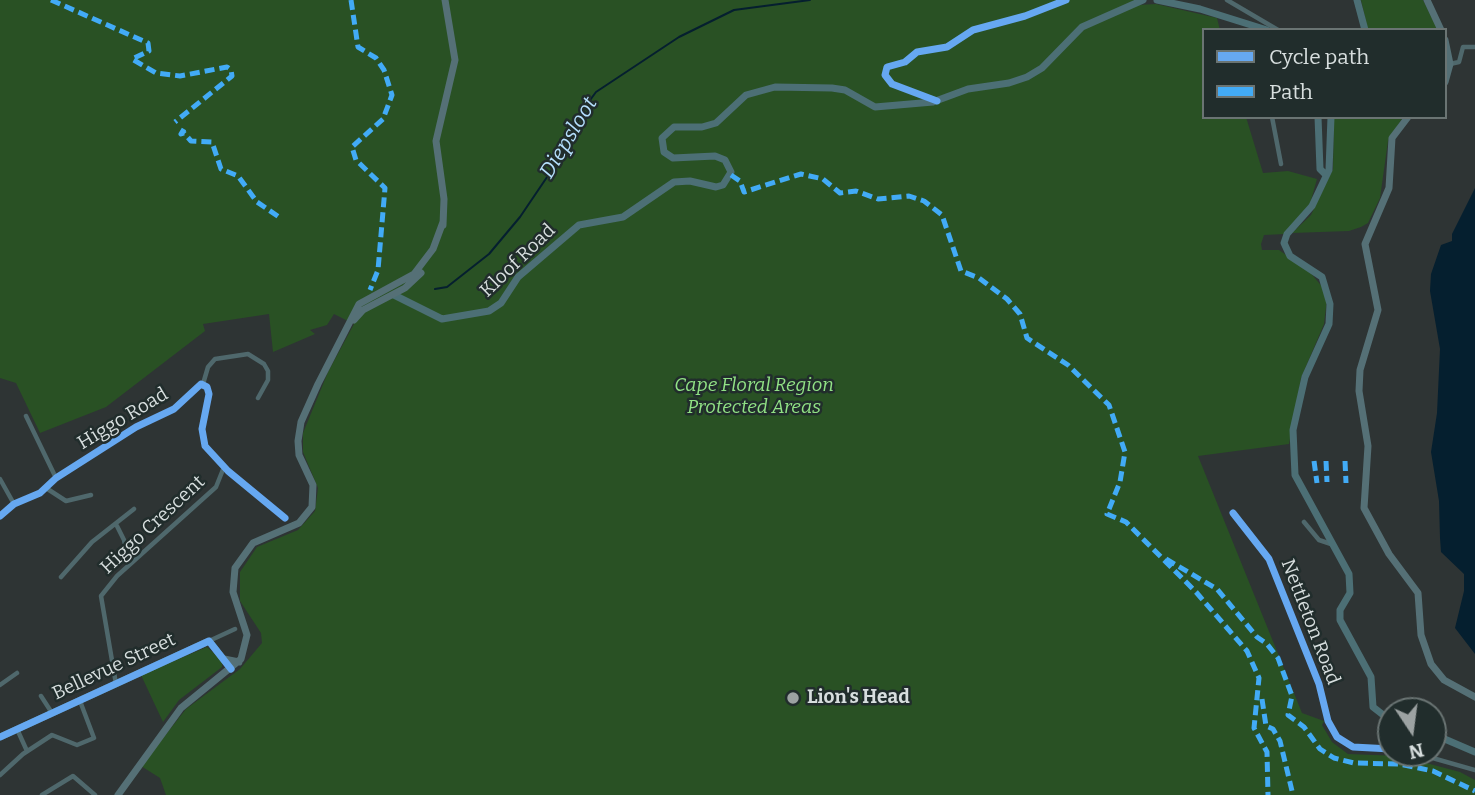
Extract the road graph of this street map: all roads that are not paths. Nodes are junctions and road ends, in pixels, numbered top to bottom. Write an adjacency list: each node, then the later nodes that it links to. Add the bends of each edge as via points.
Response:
1 (445, 0): 25 (main road, via 455,60 436,141)
2 (1066, 0): 18 (street, via 973,30 947,47 917,52 905,62 887,67 886,77 892,84)
3 (1143, 0): 18 (main road, Kloof Road, via 1082,27 1027,77)
4 (1157, 0): 8 (main road)
5 (1227, 0): 11 (street)
6 (1357, 0): 12 (main road)
7 (1427, 0): 13 (main road)
8 (1242, 21): 9 (street); 10 (main road)
9 (1244, 28)
10 (1261, 28)
11 (1275, 28)
12 (1364, 28)
13 (1440, 28)
14 (1475, 47): 16 (street, via 1463,47 1459,62)
15 (1447, 50): 16 (main road)
16 (1450, 64): 17 (main road)
17 (1447, 75)
18 (937, 100): 27 (main road, Kloof Road, via 875,107 843,89 775,87 746,94 716,123 674,127 662,138 663,150 672,158 717,156 725,160 731,172 723,185 674,182 626,216 579,225 518,277 501,303 489,311 444,319)
19 (1272, 119): 23 (street)
20 (1318, 119): 24 (main road, via 1320,169)
21 (1331, 119): 24 (main road, via 1331,161)
22 (1406, 119): 59 (main road, via 1392,138 1389,188 1365,244 1378,310 1360,370 1368,446 1364,508 1389,554 1418,593 1421,635 1431,664 1444,680)
23 (1280, 164)
24 (1326, 175): 47 (main road, via 1312,206 1287,234 1284,245 1290,256 1322,277 1330,300 1329,324 1305,377 1292,440 1295,481 1317,510)
25 (443, 222): 26 (main road, via 422,265 407,279); 27 (main road, via 430,262)
26 (379, 292): 27 (main road); 28 (main road); 29 (main road)
27 (394, 295): 29 (main road)
28 (365, 298): 30 (main road); 31 (main road)
29 (381, 301): 30 (main road)
30 (373, 305): 31 (main road, via 357,315)
31 (342, 338): 53 (main road, via 298,434 299,455 313,488 309,511 294,526 253,543 235,568 233,593 247,635)
32 (203, 384): 33 (street, Higgo Road, via 215,359 251,355 268,371); 35 (street, via 209,397 203,442); 36 (street, Higgo Road, via 174,409 131,430)
33 (258, 398)
34 (26, 416): 36 (street)
35 (224, 467): 44 (street); 48 (street, Higgo Crescent, via 216,487)
36 (56, 478): 38 (street, Higgo Road)
37 (0, 479): 40 (street)
38 (46, 488): 39 (street, via 66,501); 40 (street, Higgo Road)
39 (91, 495)
40 (14, 504): 43 (street, Higgo Road)
41 (134, 509): 46 (street)
42 (1233, 513): 66 (street, Nettleton Road, via 1272,564 1337,737 1353,747)
43 (0, 516)
44 (285, 518)
45 (1304, 522): 47 (street, via 1319,540)
46 (117, 526): 48 (street); 49 (street, via 92,542)
47 (1331, 544): 61 (main road, via 1349,574 1350,593 1340,620 1371,677)
48 (130, 564): 56 (street, Higgo Crescent, via 100,598)
49 (61, 577)
50 (235, 629): 51 (street, Bellevue Street)
51 (209, 641): 52 (main road); 56 (main road, Bellevue Street)
52 (223, 659): 53 (main road); 54 (main road)
53 (239, 662): 54 (main road)
54 (231, 669): 74 (main road, via 181,708)
55 (17, 673): 57 (street)
56 (116, 684): 60 (main road, Bellevue Street)
57 (0, 685)
58 (41, 695): 62 (street)
59 (1475, 697)
60 (80, 701): 62 (main road, Bellevue Street); 67 (street, via 94,738 77,745 52,735)
61 (1377, 710)
62 (53, 713): 63 (main road, Bellevue Street)
63 (17, 729): 64 (main road, Bellevue Street); 67 (street)
64 (0, 737)
65 (1447, 740): 68 (main road)
66 (1377, 748)
67 (27, 751): 71 (street)
68 (1475, 752)
69 (1447, 762): 70 (street)
70 (1475, 769)
71 (0, 775)
72 (42, 795): 73 (street, via 72,776)
73 (95, 795)
74 (118, 795)

